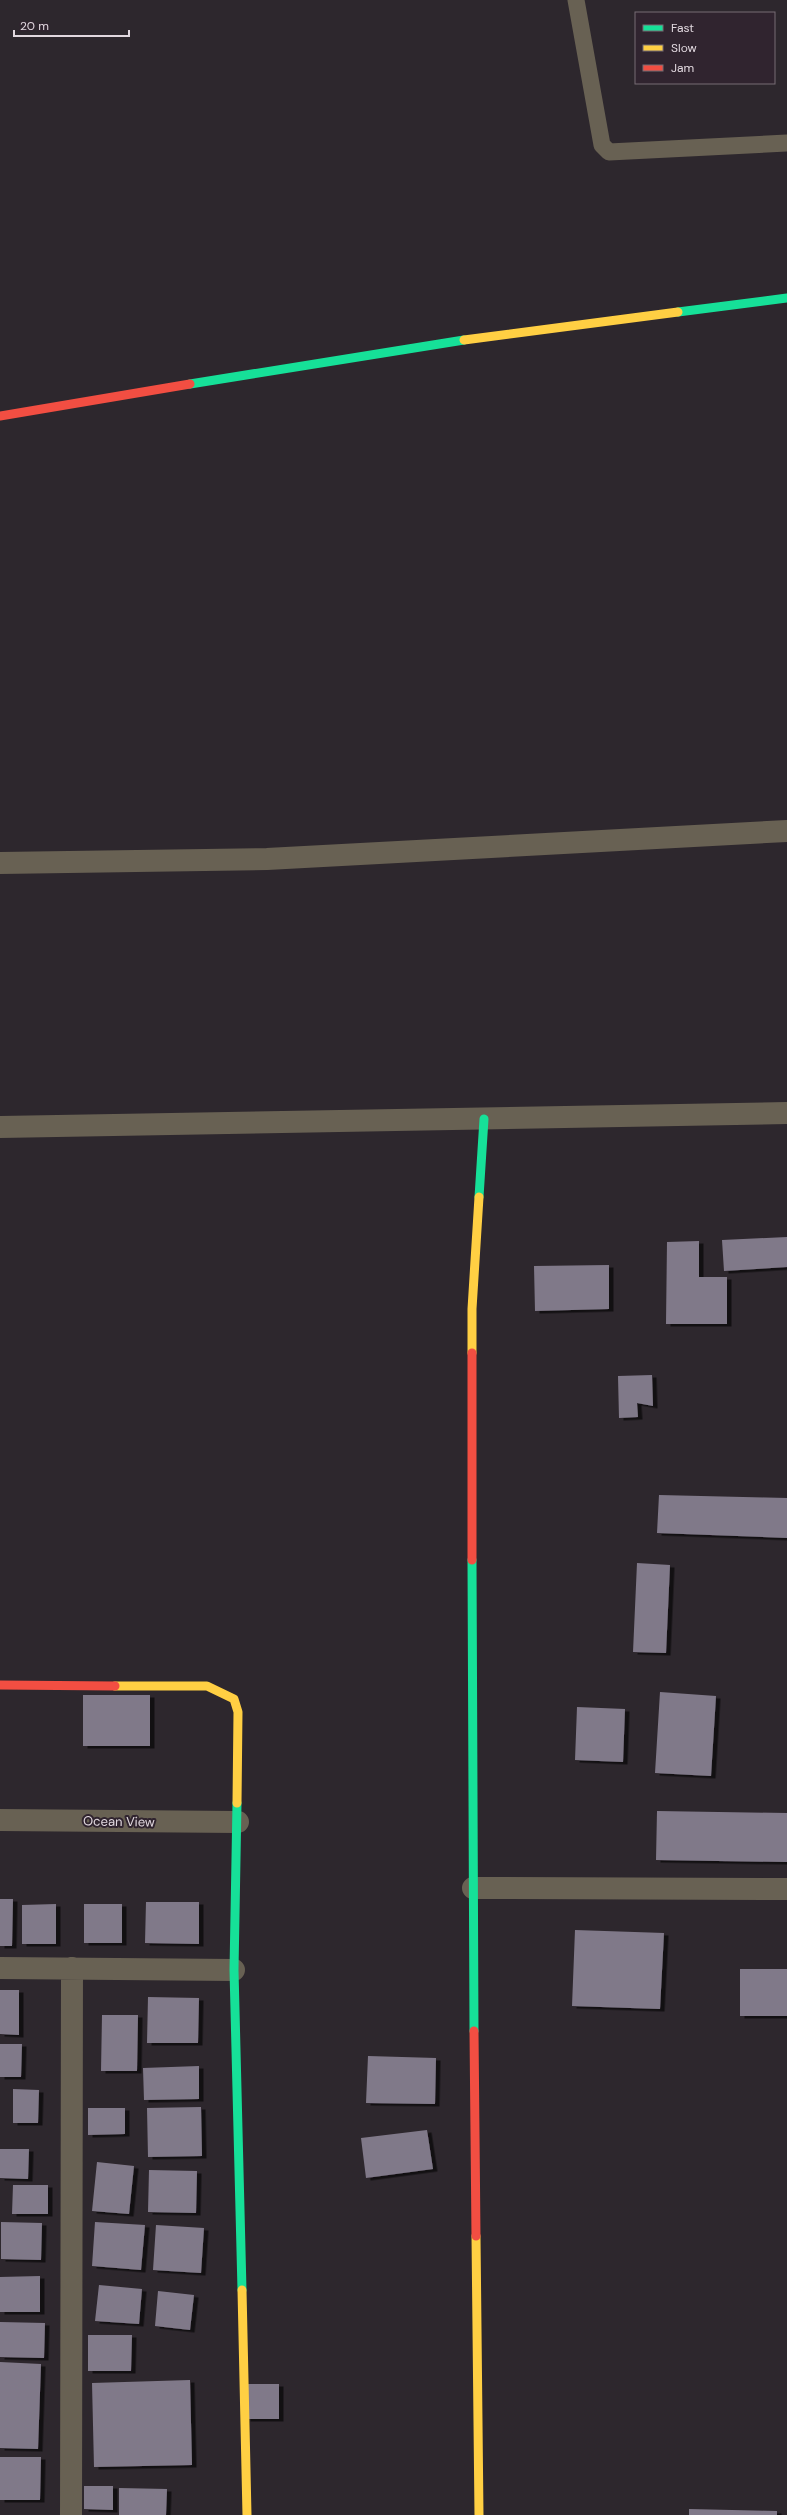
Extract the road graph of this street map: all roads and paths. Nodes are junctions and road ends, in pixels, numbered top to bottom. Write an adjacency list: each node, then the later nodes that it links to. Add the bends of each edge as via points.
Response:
1 (576, 0): 2 (lane, via 602,145 609,152)
2 (787, 143)
3 (787, 298): 4 (street, via 437,343)
4 (0, 416)
5 (787, 831): 6 (street, via 266,859)
6 (0, 864)
7 (787, 1113): 8 (street)
8 (484, 1119): 9 (street); 13 (street, via 472,1309)
9 (0, 1127)
10 (0, 1684): 12 (street, via 207,1686 234,1699 238,1712)
11 (0, 1820): 12 (street, Ocean View)
12 (238, 1822): 17 (street)
13 (473, 1888): 14 (street); 20 (street)
14 (787, 1889)
15 (0, 1968): 16 (street)
16 (72, 1968): 17 (street); 18 (street)
17 (234, 1970): 19 (street)
18 (71, 2515)
19 (247, 2515)
20 (479, 2515)

